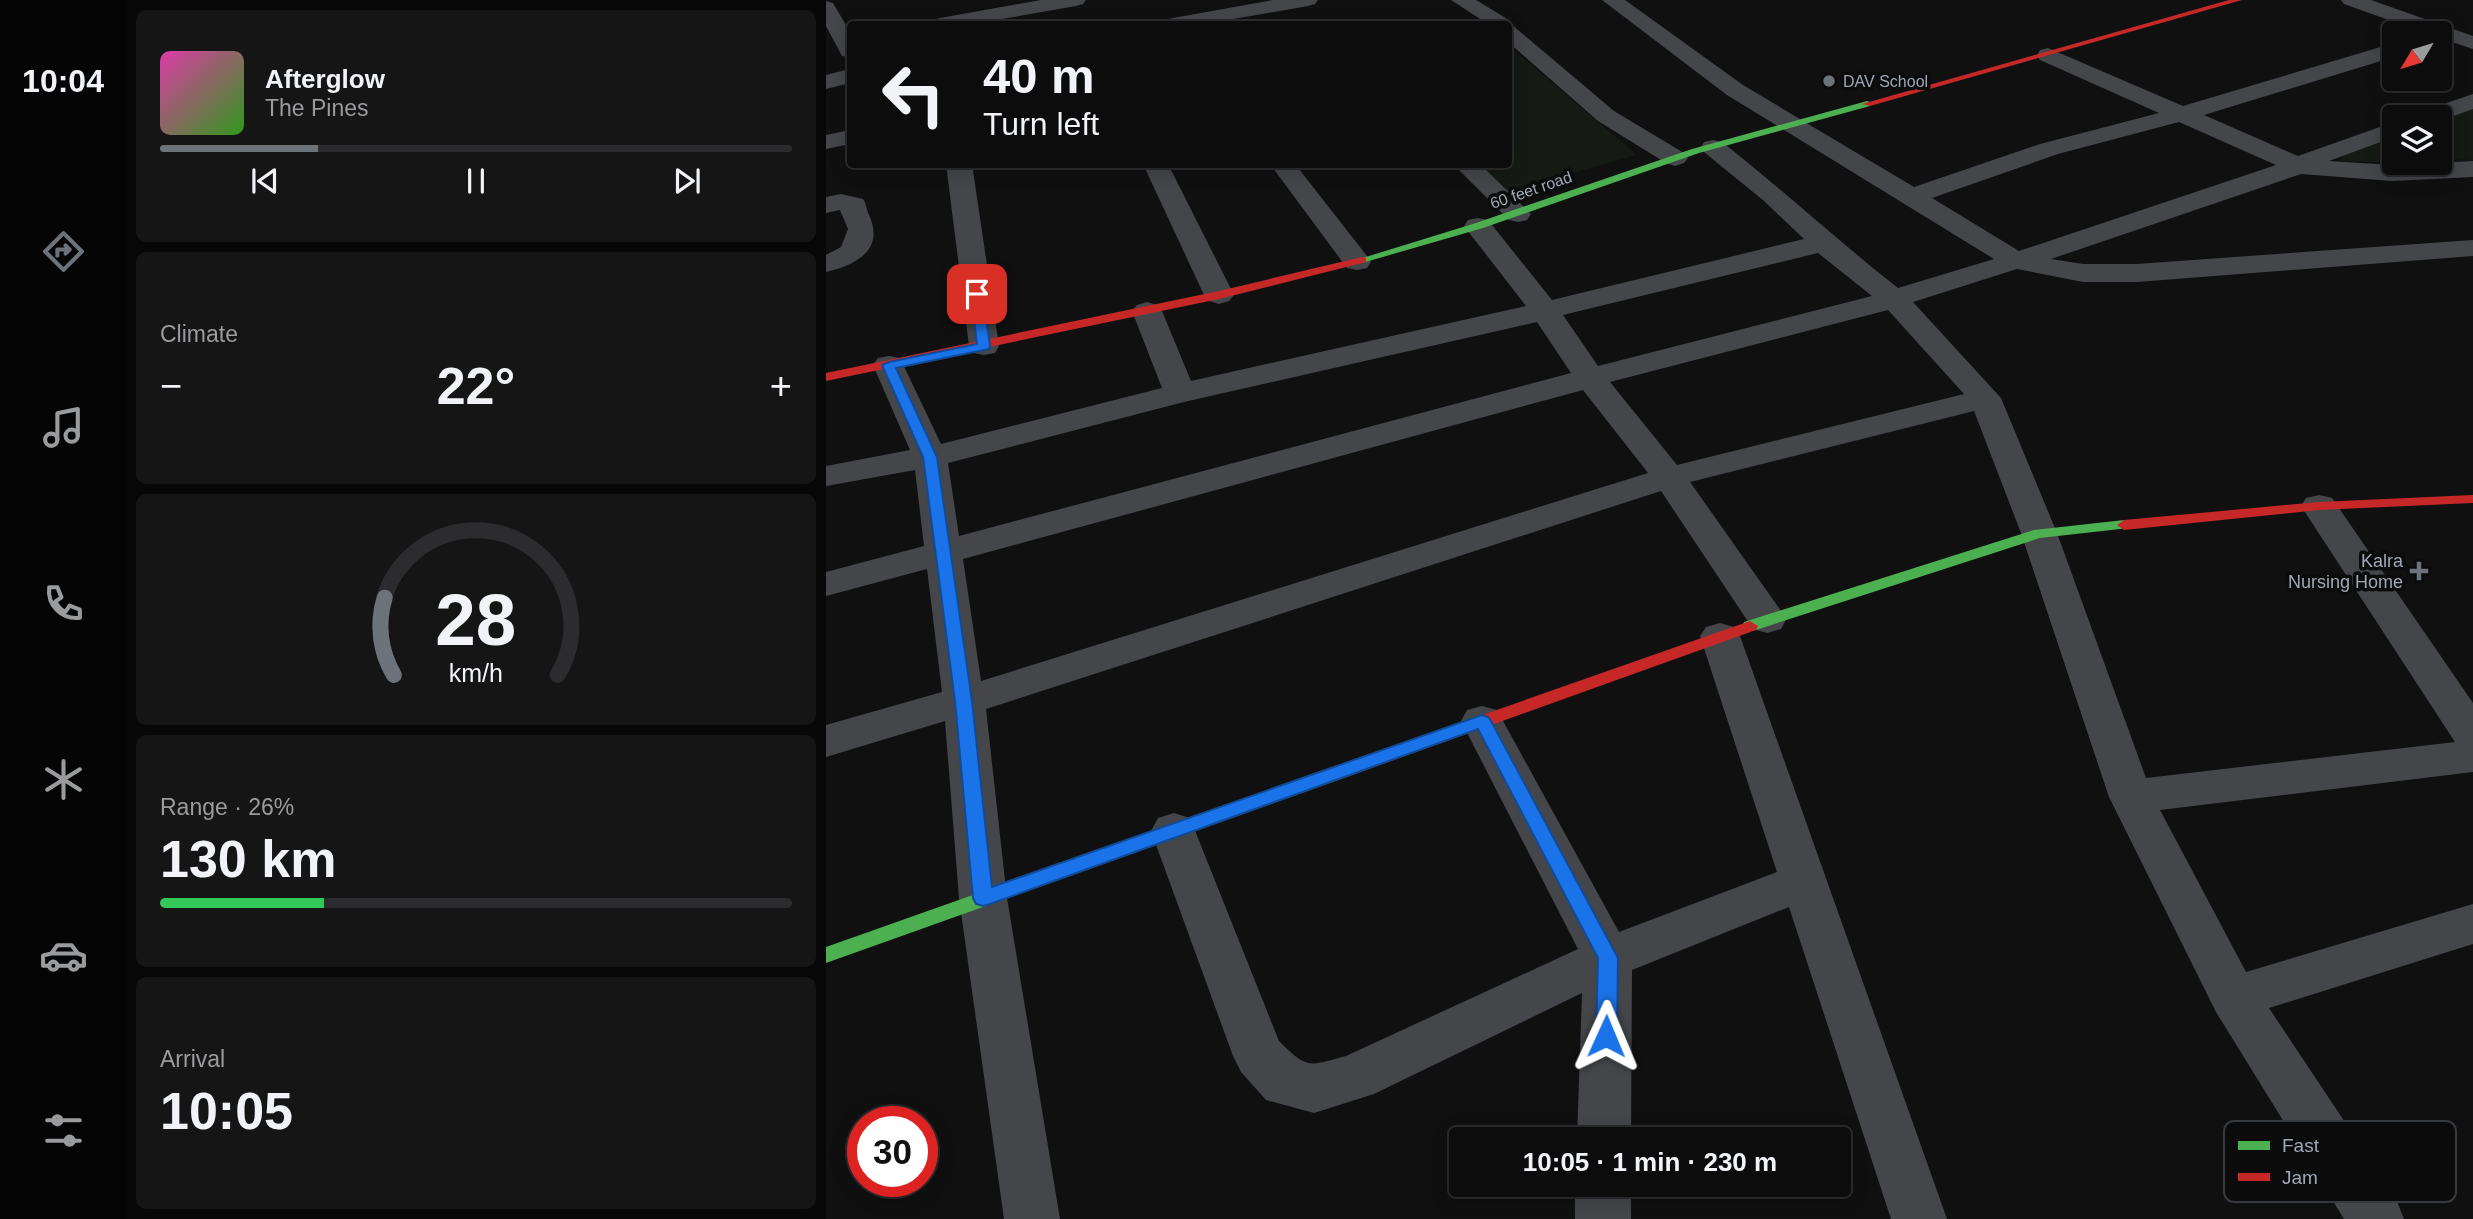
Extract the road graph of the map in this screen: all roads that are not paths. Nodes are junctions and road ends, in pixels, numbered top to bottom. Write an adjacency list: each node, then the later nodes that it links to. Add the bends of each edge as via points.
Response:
1 (1076, 0): 7 (street)
2 (1308, 0): 9 (street)
3 (1461, 0): 12 (street)
4 (1612, 0): 27 (street, via 1735,90)
5 (2238, 0): 21 (street, 60 feet road)
6 (2351, 0): 13 (street)
7 (1045, 4): 10 (street); 11 (street)
8 (826, 7): 18 (street)
9 (1170, 20)
10 (956, 21)
11 (1055, 21)
12 (1497, 21)
13 (2408, 21)
14 (2473, 25): 15 (street)
15 (2452, 31)
16 (1512, 33): 32 (street, via 1606,116)
17 (2452, 37): 19 (street)
18 (847, 42)
19 (2473, 43)
20 (2382, 54): 26 (street)
21 (2048, 55): 26 (street); 27 (street, 60 feet road)
22 (847, 77): 23 (street)
23 (826, 82)
24 (2473, 101): 25 (street)
25 (2452, 108)
26 (2182, 114): 33 (street); 39 (street, via 2049,149)
27 (1794, 124): 31 (street, 60 feet road); 39 (street)
28 (2382, 133): 33 (street)
29 (847, 138): 30 (street)
30 (826, 142)
31 (1713, 147): 32 (street, 60 feet road); 43 (street)
32 (1675, 158): 41 (street, 60 feet road)
33 (2299, 166): 38 (street, via 2392,173); 45 (street)
34 (960, 168): 52 (street)
35 (1157, 168): 48 (street)
36 (1285, 168): 46 (street)
37 (1469, 168): 41 (street)
38 (2473, 169)
39 (1914, 197): 45 (street)
40 (826, 205): 47 (street, via 854,205 862,229 849,257)
41 (1518, 214): 42 (street, 60 feet road)
42 (1478, 226): 46 (street, 60 feet road); 51 (street)
43 (1824, 243): 49 (street); 51 (street)
44 (2473, 248): 45 (street, via 2137,273 2083,273)
45 (2017, 261): 49 (street)
46 (1357, 262): 48 (street, 60 feet road)
47 (826, 264)
48 (1219, 295): 50 (street, 60 feet road)
49 (1894, 299): 55 (street); 57 (street)
50 (1147, 310): 52 (street, 60 feet road); 56 (street)
51 (1545, 311): 55 (street); 56 (street)
52 (984, 346): 53 (street, 60 feet road)
53 (889, 365): 54 (street, 60 feet road); 58 (street)
54 (826, 377)
55 (1590, 378): 60 (street); 64 (street)
56 (1180, 393): 58 (street)
57 (1985, 398): 60 (street); 63 (street)
58 (930, 457): 59 (street); 64 (street)
59 (826, 476)
60 (1669, 477): 66 (street); 68 (street)
61 (2473, 499): 62 (street)
62 (2319, 506): 63 (street); 70 (street)
63 (2039, 533): 66 (street); 73 (street)
64 (943, 552): 65 (street); 68 (street)
65 (826, 584)
66 (1767, 620): 67 (street)
67 (1720, 636): 69 (street); 75 (street)
68 (964, 701): 71 (street); 76 (street)
69 (1482, 721): 74 (street); 79 (street)
70 (2473, 736)
71 (826, 741)
72 (2473, 756): 73 (street)
73 (2131, 797): 80 (street)
74 (1174, 831): 76 (street); 79 (street, via 1259,1056 1285,1083 1314,1089 1354,1077)
75 (1804, 881): 79 (street); 87 (street)
76 (983, 898): 78 (street); 85 (street)
77 (2473, 924): 80 (street)
78 (826, 955)
79 (1608, 958): 82 (street)
80 (2234, 998): 81 (street)
81 (2313, 1121)
82 (1604, 1127)
83 (1604, 1197): 86 (street)
84 (2365, 1202): 88 (street)
85 (1032, 1219)
86 (1603, 1219)
87 (1919, 1219)
88 (2376, 1219)

